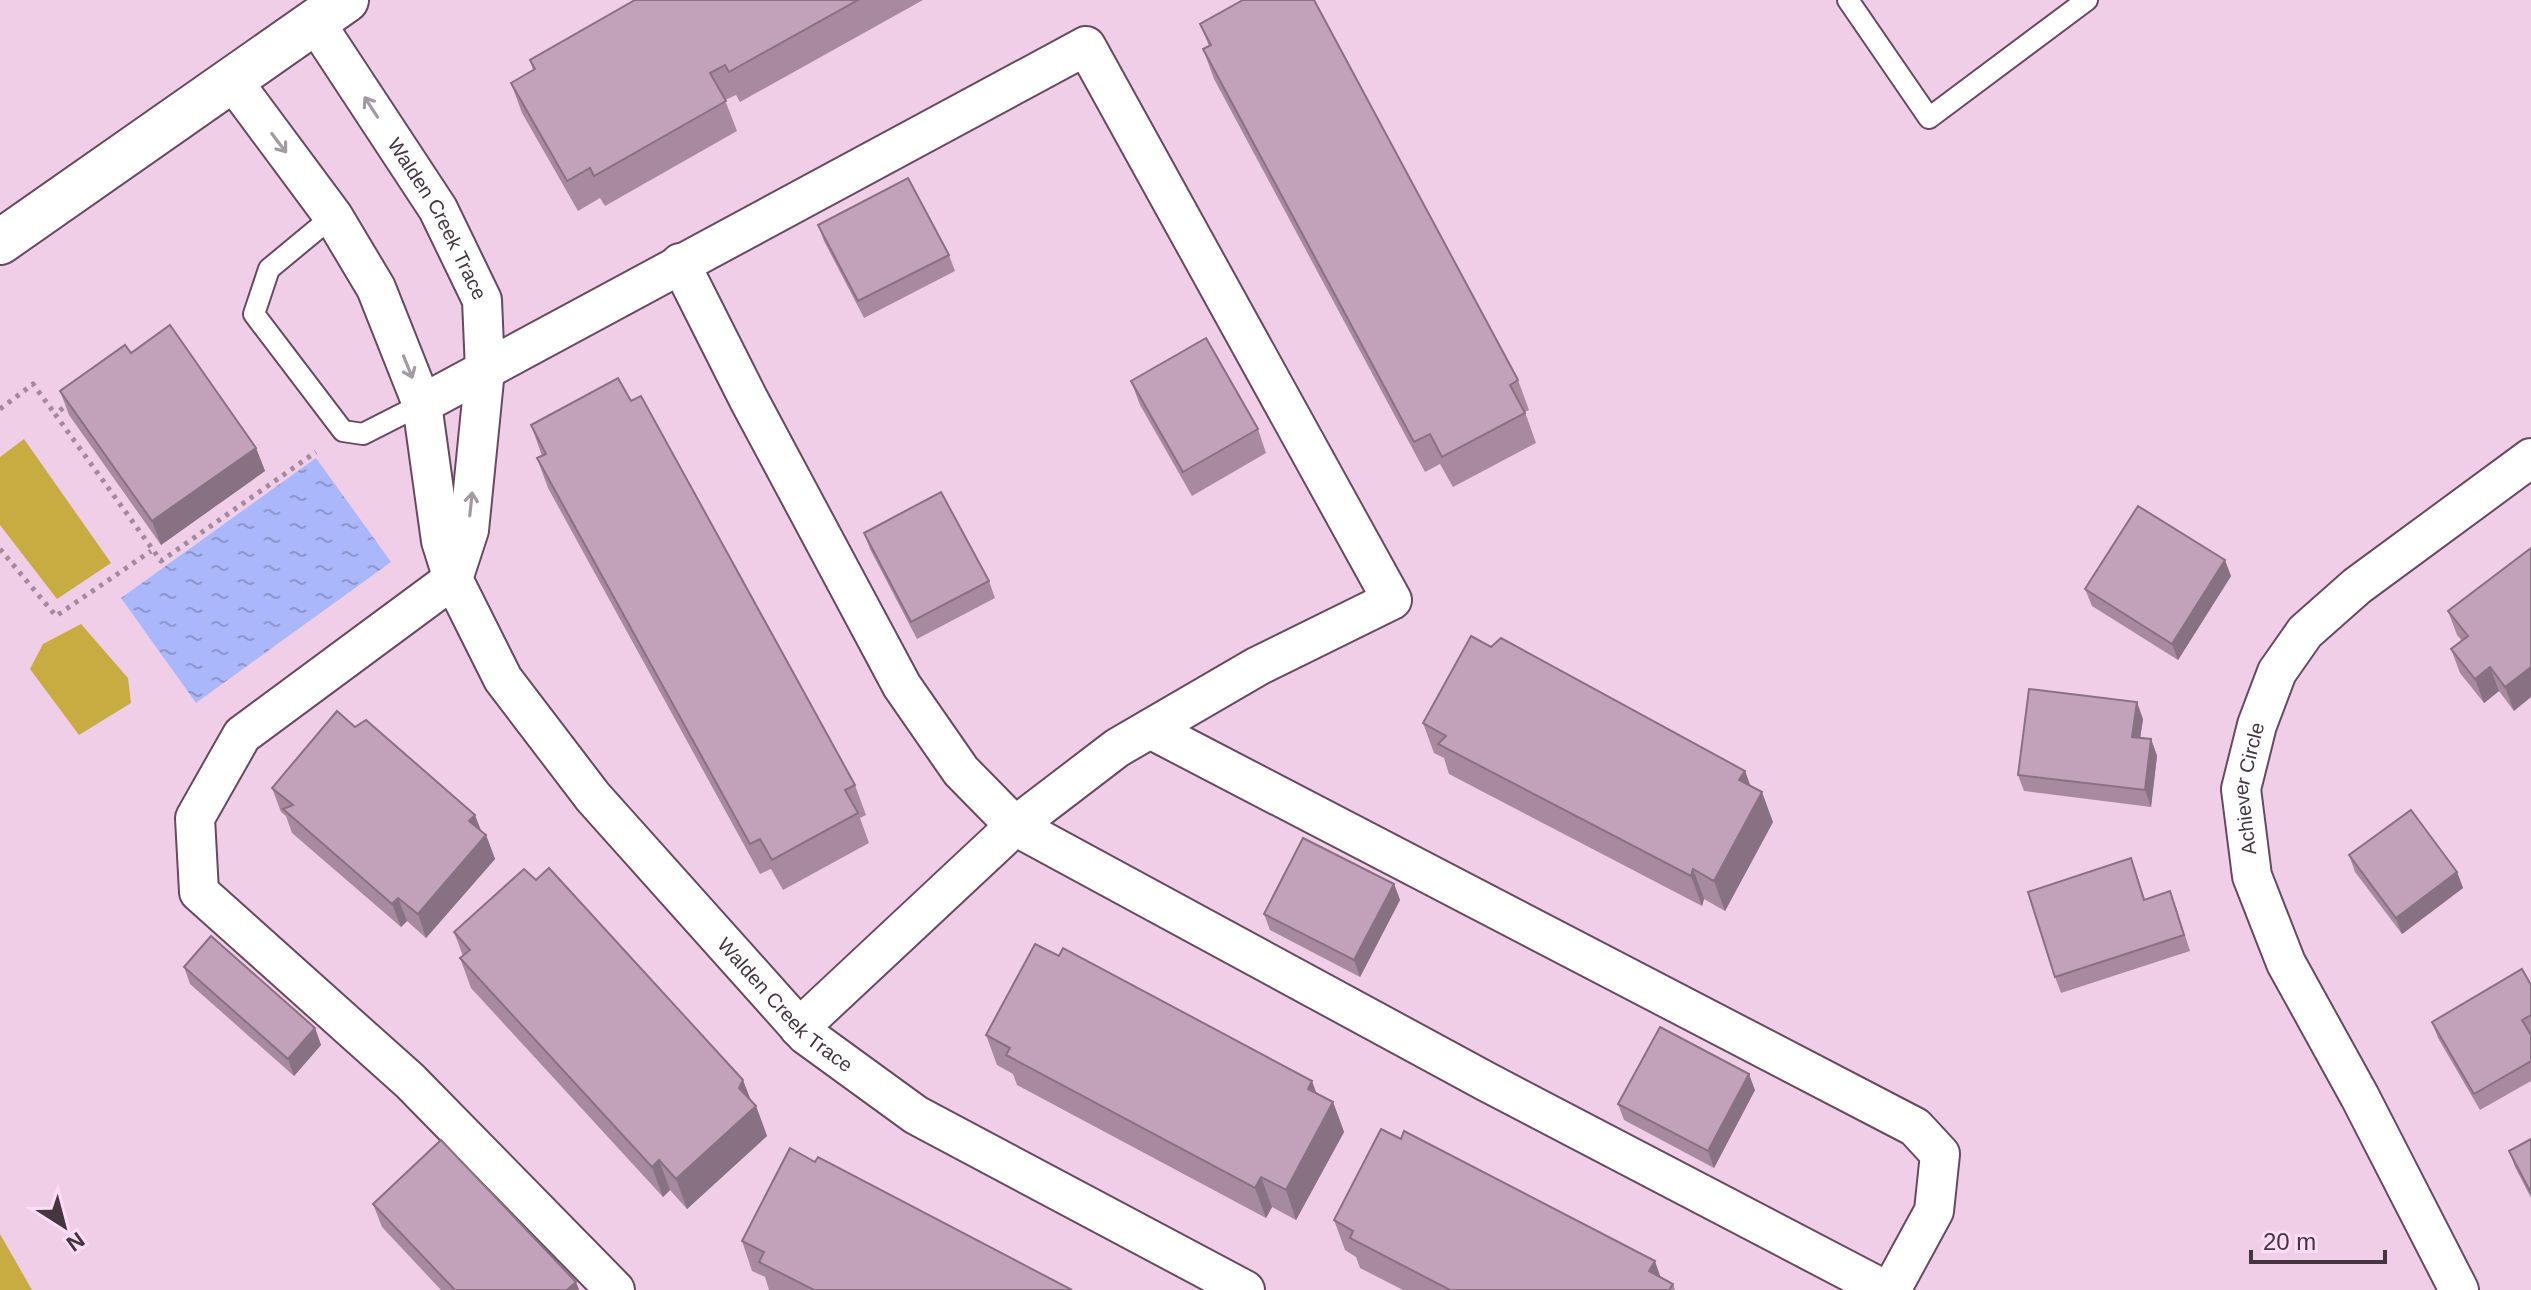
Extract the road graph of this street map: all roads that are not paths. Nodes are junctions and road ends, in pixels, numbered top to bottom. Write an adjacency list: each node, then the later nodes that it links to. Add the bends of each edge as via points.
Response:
1 (1848, 0): 2 (lane, via 1929,118)
2 (2087, 0)
3 (330, 11): 4 (main road); 8 (street, Walden Creek Trace, one-way to 3, via 482,300)
4 (232, 80): 5 (street, Walden Creek Trace, one-way to 5); 6 (main road)
5 (333, 216): 9 (street, Walden Creek Trace, one-way to 9, via 376,288); 9 (lane, via 269,269 254,314 343,431 363,434)
6 (0, 242)
7 (680, 263): 8 (street); 12 (street, via 1086,46 1392,600 1258,666); 13 (street, via 902,686 961,771)
8 (485, 370): 9 (street); 11 (street, Walden Creek Trace, one-way to 8, via 469,530)
9 (422, 404): 11 (street, Walden Creek Trace, via 441,541)
10 (2531, 458): 19 (street, Achiever Circle, via 2370,576 2305,632 2277,672 2241,789 2252,876 2286,963)
11 (453, 579): 14 (street, Walden Creek Trace, via 503,679 593,797); 15 (street, via 242,735 195,818 199,892 410,1081)
12 (1150, 729): 13 (street); 18 (street, via 1915,1127 1940,1154 1934,1211)
13 (1015, 826): 14 (street); 17 (street)
14 (799, 1028): 16 (street, Walden Creek Trace, via 916,1115)
15 (615, 1290)
16 (1245, 1290)
17 (1885, 1290)
18 (1891, 1290)
19 (2459, 1290)

